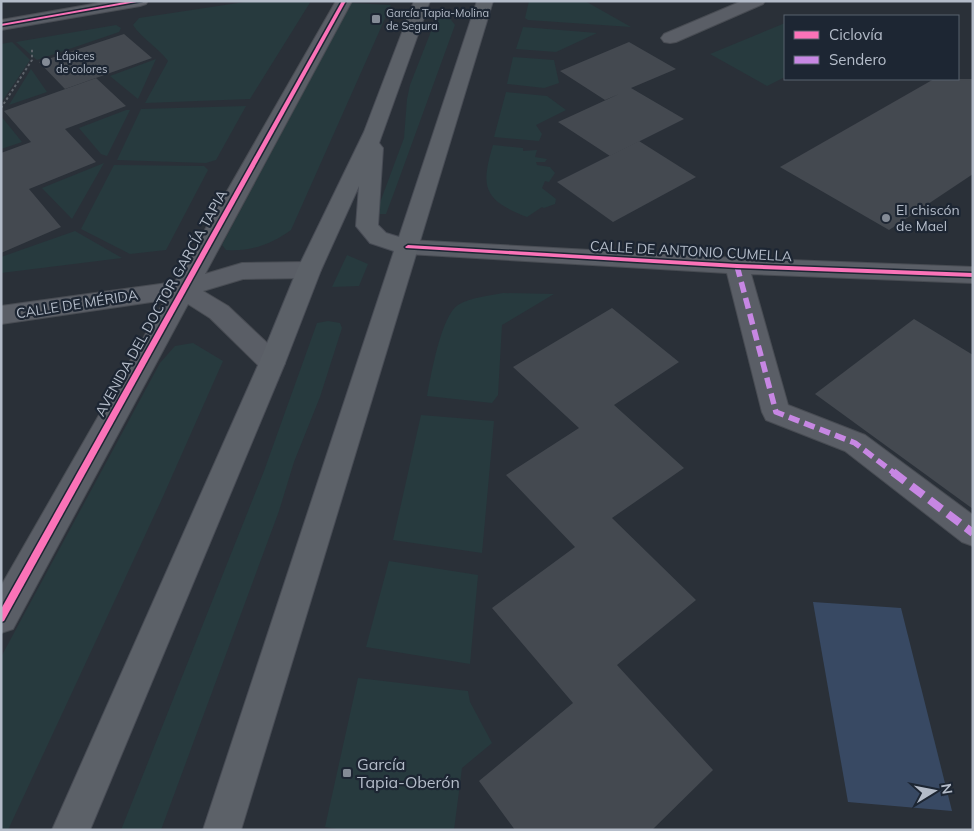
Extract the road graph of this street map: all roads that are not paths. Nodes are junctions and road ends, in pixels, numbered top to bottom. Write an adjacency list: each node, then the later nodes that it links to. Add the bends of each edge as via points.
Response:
1 (140, 1): 6 (street)
2 (344, 1): 13 (street, AVENIDA DEL DOCTOR GARCÍA TAPIA)
3 (422, 1): 8 (main road)
4 (485, 1): 9 (main road)
5 (757, 1): 7 (street)
6 (1, 25)
7 (670, 38)
8 (374, 132): 9 (main road, via 367,226 378,238); 11 (main road)
9 (408, 247): 10 (street, CALLE DE ANTONIO CUMELLA); 19 (main road)
10 (737, 266): 12 (street, CALLE DE ANTONIO CUMELLA); 16 (street, via 776,412 855,443)
11 (309, 270): 13 (street, CALLE DE MÉRIDA, via 242,271); 15 (main road)
12 (973, 275)
13 (182, 289): 14 (street, CALLE DE MÉRIDA); 15 (street, via 219,312); 17 (street, AVENIDA DEL DOCTOR GARCÍA TAPIA)
14 (1, 315)
15 (272, 364): 18 (main road)
16 (973, 533)
17 (1, 618)
18 (71, 830)
19 (222, 830)

